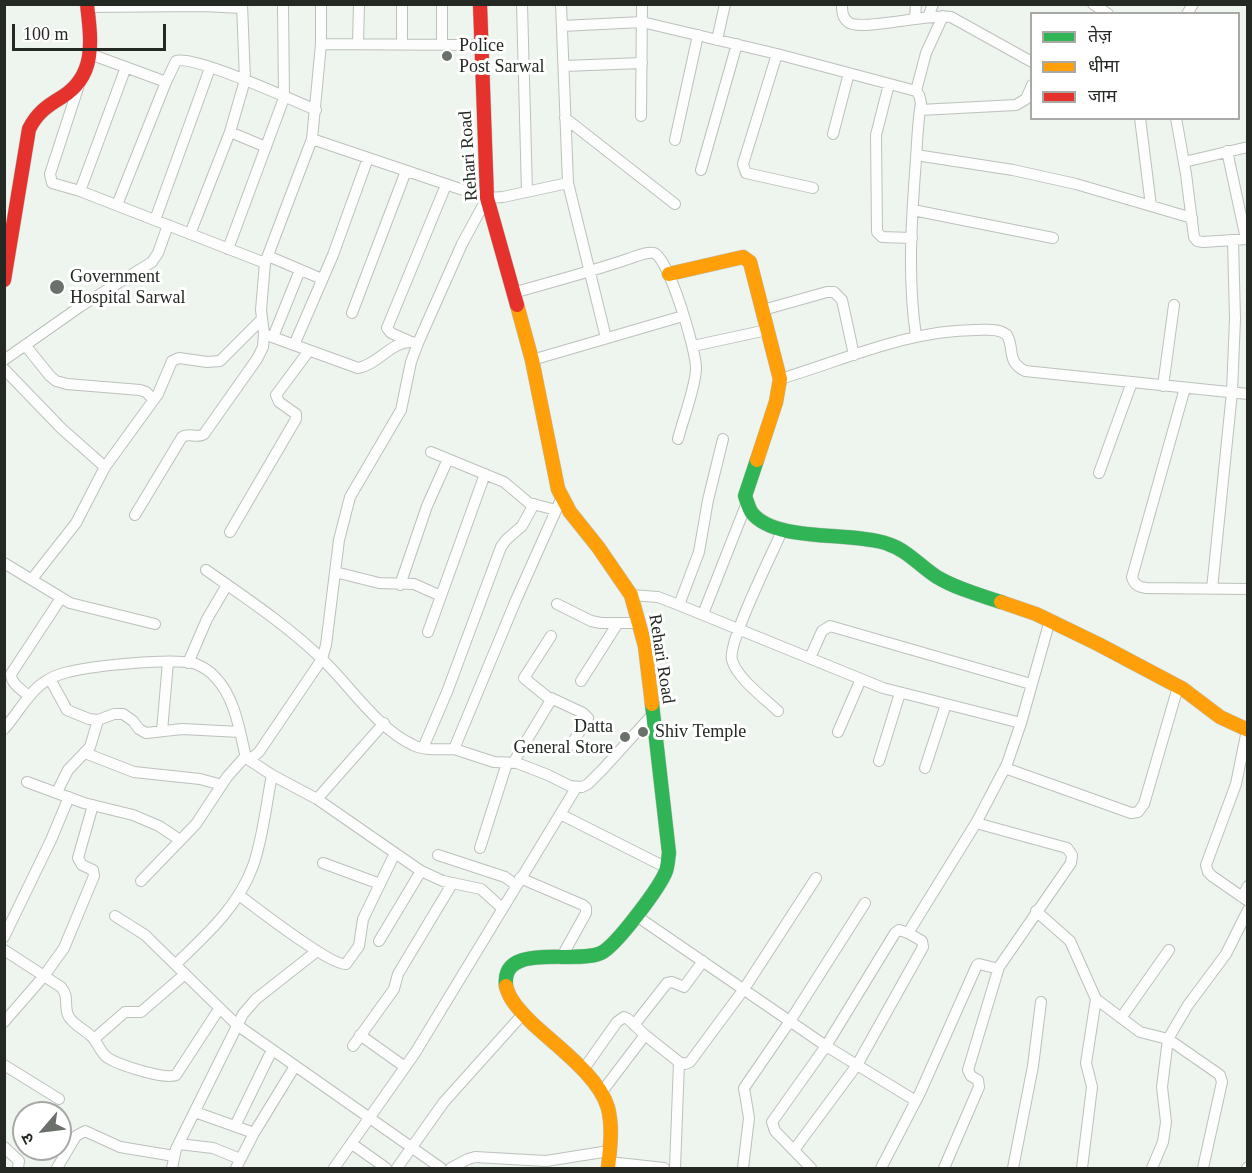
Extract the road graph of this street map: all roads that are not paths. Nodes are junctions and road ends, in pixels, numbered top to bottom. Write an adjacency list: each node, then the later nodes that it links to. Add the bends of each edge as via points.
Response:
1 (283, 4): 45 (street)
2 (321, 4): 25 (street)
3 (359, 4): 26 (street)
4 (402, 4): 27 (street)
5 (442, 4): 28 (street)
6 (480, 4): 30 (main road, Rehari Road)
7 (522, 4): 68 (street)
8 (561, 4): 22 (street)
9 (642, 4): 21 (street)
10 (725, 4): 24 (street)
11 (842, 4): 20 (street, via 845,20 853,25)
12 (916, 4): 20 (street)
13 (933, 4): 19 (street)
14 (87, 5): 15 (street); 31 (main road)
15 (162, 5): 16 (street)
16 (203, 5): 17 (street)
17 (242, 6): 39 (street)
18 (943, 16): 19 (street); 33 (street, via 958,20); 44 (street)
19 (928, 17): 20 (street)
20 (915, 18)
21 (642, 22): 22 (street); 23 (street); 34 (street)
22 (562, 26): 35 (street)
23 (698, 35): 24 (street); 55 (street)
24 (717, 40): 29 (street)
25 (321, 44): 26 (street); 46 (street)
26 (358, 44): 27 (street)
27 (402, 44): 28 (street)
28 (442, 44): 30 (street)
29 (737, 44): 32 (street); 62 (street)
30 (481, 45): 69 (main road, Rehari Road)
31 (90, 54): 36 (street); 42 (main road)
32 (777, 54): 38 (street); 66 (street, via 744,169 746,173)
33 (1030, 61)
34 (642, 63): 35 (street); 48 (street)
35 (564, 66): 49 (street)
36 (126, 67): 40 (street); 67 (street)
37 (210, 68): 39 (street); 40 (street, via 181,59 176,61); 75 (street)
38 (849, 74): 41 (street); 53 (street)
39 (245, 81): 45 (street); 52 (street)
40 (166, 82): 71 (street)
41 (889, 84): 44 (street); 78 (street, via 876,135 877,232 885,238)
42 (79, 85): 67 (street, via 50,178 52,183); 88 (main road, via 42,108 29,129)
43 (1030, 90): 47 (street, via 1026,99 1016,105)
44 (915, 91): 47 (street)
45 (284, 98): 46 (street); 56 (street)
46 (316, 110): 54 (street)
47 (920, 110): 59 (street)
48 (641, 116)
49 (565, 118): 64 (street); 70 (street)
50 (1140, 120): 72 (street)
51 (1176, 120): 61 (street)
52 (230, 132): 56 (street); 77 (street)
53 (833, 135)
54 (312, 139): 60 (street); 83 (street)
55 (675, 140)
56 (266, 147): 82 (street)
57 (1248, 147): 58 (street)
58 (1227, 151): 61 (street); 80 (street)
59 (916, 155): 72 (street, via 1045,177); 73 (street)
60 (368, 158): 63 (street); 87 (street)
61 (1184, 162): 74 (street)
62 (701, 170)
63 (406, 171): 65 (street); 92 (street)
64 (568, 183): 68 (street); 85 (street)
65 (446, 184): 69 (street); 99 (street, via 387,328)
66 (813, 188)
67 (80, 191): 71 (street)
68 (527, 192): 69 (street)
69 (487, 198): 89 (main road, Rehari Road); 99 (street)
70 (675, 204)
71 (117, 205): 75 (street)
72 (1151, 206): 74 (street)
73 (913, 210): 78 (street); 79 (street)
74 (1192, 218): 81 (street, via 1197,241)
75 (155, 220): 76 (street)
76 (168, 225): 77 (street); 100 (street, via 152,262)
77 (190, 234): 82 (street)
78 (912, 238): 97 (street, via 911,302)
79 (1053, 238)
80 (1247, 239): 81 (street)
81 (1233, 240): 112 (street)
82 (228, 249): 83 (street)
83 (266, 260): 84 (street); 94 (street)
84 (300, 270): 87 (street); 96 (street)
85 (590, 272): 86 (street, via 650,253 661,258); 89 (street); 98 (street)
86 (669, 274): 91 (main road, via 743,257 750,262); 93 (street)
87 (322, 279): 101 (street)
88 (4, 280)
89 (513, 293): 106 (main road, Rehari Road)
90 (1174, 305): 110 (street)
91 (763, 310): 95 (main road); 104 (street, via 834,292 842,300)
92 (352, 313)
93 (683, 316): 98 (street); 102 (street)
94 (261, 320): 96 (street); 114 (street, via 220,361 172,361)
95 (767, 330): 102 (street); 108 (main road)
96 (268, 336): 101 (street); 126 (street, via 257,359 202,435 182,437)
97 (916, 336): 104 (street); 109 (street, via 997,330 1007,334 1012,361 1025,371)
98 (606, 338): 106 (street)
99 (413, 342): 103 (street, via 399,344 358,368); 131 (street, via 400,410 350,497)
100 (25, 345): 105 (street); 114 (street, via 56,381 140,390)
101 (294, 345): 103 (street)
102 (693, 346): 115 (street, via 695,375)
103 (308, 352): 128 (street, via 276,395 279,402 296,414 296,419)
104 (854, 356): 108 (street)
105 (4, 360)
106 (532, 360): 122 (main road, Rehari Road)
107 (4, 369): 119 (street)
108 (780, 379): 124 (main road, via 776,402 746,488)
109 (1132, 382): 110 (street); 120 (street)
110 (1163, 386): 111 (street)
111 (1185, 388): 112 (street); 135 (street, via 1132,577 1139,587)
112 (1232, 392): 113 (street); 135 (street)
113 (1248, 394)
114 (153, 399): 119 (street)
115 (678, 439)
116 (723, 439): 141 (street, via 699,552)
117 (430, 452): 118 (street)
118 (448, 459): 121 (street); 134 (street)
119 (105, 467): 132 (street, via 76,523)
120 (1099, 473)
121 (485, 474): 123 (street, via 510,485 523,500); 138 (street)
122 (561, 497): 125 (street); 137 (main road, Rehari Road)
123 (534, 504): 125 (street); 174 (street, via 522,526 501,547)
124 (746, 505): 127 (main road, via 768,526); 142 (street)
125 (556, 510): 175 (street)
126 (135, 515)
127 (782, 531): 143 (main road, via 887,543 944,581); 147 (street)
128 (230, 532)
129 (4, 563): 132 (street)
130 (206, 570): 133 (street)
131 (335, 572): 134 (street, via 368,582); 151 (street)
132 (32, 579): 139 (street)
133 (227, 585): 151 (street, via 255,603); 153 (street)
134 (400, 585): 138 (street, via 414,584)
135 (1212, 589): 136 (street)
136 (1248, 589)
137 (631, 595): 141 (street, via 658,597); 145 (main road, Rehari Road)
138 (441, 596): 148 (street)
139 (61, 598): 146 (street, via 82,607); 160 (street, via 11,674 14,684)
140 (557, 604): 144 (street, via 591,621)
141 (679, 605): 142 (street)
142 (703, 614): 147 (street)
143 (1050, 620): 157 (street); 158 (main road)
144 (618, 623): 145 (street); 156 (street)
145 (639, 623): 164 (main road, Rehari Road)
146 (155, 624)
147 (739, 628): 150 (street); 163 (street, via 730,653 732,662 741,676)
148 (428, 632)
149 (551, 636): 161 (street, via 524,678)
150 (810, 658): 155 (street); 157 (street, via 822,631 830,626)
151 (322, 659): 166 (street); 177 (street, via 259,752)
152 (168, 662): 153 (street); 154 (street, via 75,670); 169 (street)
153 (188, 663): 171 (street, via 205,668 220,682)
154 (50, 679): 160 (street); 165 (street, via 67,710)
155 (861, 679): 159 (street); 172 (street)
156 (581, 681)
157 (1031, 684): 167 (street)
158 (1178, 687): 170 (main road, via 1222,719); 181 (street, via 1144,804 1138,812 1131,813)
159 (900, 693): 162 (street); 178 (street)
160 (29, 696): 168 (street)
161 (550, 698): 173 (street, via 588,718); 179 (street)
162 (946, 704): 167 (street); 180 (street)
163 (778, 711)
164 (652, 715): 185 (street, via 588,784); 197 (main road, Rehari Road, via 669,853)
165 (98, 720): 169 (street, via 123,714 143,732); 176 (street)
166 (384, 723): 174 (street); 188 (street)
167 (1021, 723): 181 (street)
168 (4, 729)
169 (162, 730): 171 (street)
170 (1247, 730): 206 (street, via 1236,784 1206,861 1212,876)
171 (240, 732): 177 (street)
172 (838, 732)
173 (571, 746)
174 (423, 748): 175 (street)
175 (454, 749): 179 (street)
176 (85, 753): 184 (street, via 134,772); 186 (street, via 68,770)
177 (246, 758): 182 (street); 184 (street)
178 (879, 761)
179 (510, 763): 185 (street, via 548,774); 193 (street)
180 (925, 768)
181 (1005, 768): 191 (street)
182 (272, 775): 188 (street); 205 (street, via 258,851)
183 (27, 782): 186 (street)
184 (222, 785): 192 (street, via 201,818)
185 (576, 788): 190 (street)
186 (57, 792): 187 (street)
187 (69, 797): 189 (street); 214 (street)
188 (317, 799): 194 (street)
189 (93, 806): 192 (street, via 140,818); 224 (street, via 78,858 93,870 94,876 68,942)
190 (560, 814): 197 (street); 201 (street)
191 (976, 823): 210 (street, via 1070,851 1071,863); 213 (street)
192 (180, 840): 200 (street)
193 (480, 848)
194 (395, 853): 198 (street); 202 (street)
195 (438, 855): 201 (street)
196 (323, 863): 202 (street)
197 (667, 868): 211 (main road)
198 (422, 871): 203 (street); 215 (street)
199 (816, 878): 225 (street)
200 (141, 881)
201 (518, 881): 208 (street); 219 (street, via 586,908)
202 (380, 884): 218 (street, via 363,919 359,946 350,960 341,964)
203 (452, 884): 208 (street, via 481,889); 235 (street, via 398,974 394,989)
204 (1248, 886): 206 (street)
205 (239, 896): 218 (street); 221 (street)
206 (1245, 899)
207 (865, 903): 231 (street)
208 (502, 908): 246 (street)
209 (1248, 910): 238 (street, via 1226,954)
210 (1036, 911): 222 (street); 226 (street, via 1070,941)
211 (635, 915): 219 (main road, via 607,950 584,958); 220 (street)
212 (115, 916): 221 (street, via 146,935)
213 (908, 933): 240 (street, via 895,933); 244 (street, via 922,941 923,947)
214 (4, 937)
215 (379, 941)
216 (4, 950): 224 (street)
217 (1169, 950): 230 (street)
218 (317, 951): 233 (street, via 256,999)
219 (561, 958): 229 (main road, via 526,958 510,966 505,981 507,992)
220 (704, 961): 225 (street); 234 (street, via 684,987 667,983)
221 (176, 964): 223 (street)
222 (999, 967): 250 (street, via 977,965); 276 (street, via 968,1070 979,1087)
223 (185, 974): 228 (street); 237 (street, via 141,1012 125,1012)
224 (44, 976): 232 (street); 237 (street, via 65,991 68,1016)
225 (744, 989): 231 (street); 242 (street, via 694,1058 685,1064)
226 (1096, 999): 230 (street); 278 (street, via 1086,1063 1092,1087)
227 (1041, 1002): 277 (street)
228 (219, 1009): 233 (street); 237 (street, via 171,1077 109,1058)
229 (522, 1015): 247 (main road); 258 (street, via 444,1102)
230 (1121, 1018): 238 (street, via 1140,1032)
231 (790, 1021): 240 (street); 273 (street, via 744,1088 749,1118)
232 (4, 1022)
233 (237, 1025): 241 (street); 251 (street)
234 (634, 1025): 236 (street); 247 (street, via 628,1018 620,1018)
235 (360, 1035): 239 (street); 246 (street)
236 (645, 1035): 242 (street); 248 (street)
237 (94, 1039)
238 (1168, 1039): 279 (street, via 1162,1087 1166,1122); 280 (street, via 1217,1072 1222,1082)
239 (352, 1046)
240 (826, 1046): 244 (street); 259 (street, via 772,1122 775,1131)
241 (272, 1050): 245 (street); 253 (street)
242 (679, 1062): 272 (street)
243 (4, 1065): 249 (street)
244 (857, 1065): 250 (street); 259 (street)
245 (295, 1066): 252 (street); 254 (street)
246 (405, 1067): 252 (street)
247 (584, 1070): 248 (main road)
248 (601, 1093): 261 (main road, via 610,1116)
249 (59, 1099)
250 (916, 1101): 275 (street)
251 (195, 1112): 253 (street); 255 (street)
252 (370, 1118): 256 (street); 258 (street)
253 (235, 1126): 254 (street)
254 (254, 1133): 262 (street)
255 (180, 1144): 260 (street); 262 (street, via 213,1148)
256 (352, 1144): 266 (street); 267 (street)
257 (4, 1147): 263 (street, via 19,1161)
258 (411, 1147): 268 (street); 269 (street)
259 (794, 1150): 274 (street)
260 (174, 1156): 264 (street, via 120,1147 85,1131 76,1136); 265 (street)
261 (609, 1161): 270 (street, via 475,1157); 271 (street)
262 (238, 1164)
263 (18, 1168)
264 (57, 1168)
265 (172, 1168)
266 (334, 1168)
267 (386, 1168)
268 (397, 1168)
269 (441, 1168)
270 (451, 1168)
271 (664, 1168)
272 (675, 1168)
273 (743, 1168)
274 (811, 1168)
275 (881, 1168)
276 (944, 1168)
277 (1013, 1168)
278 (1082, 1168)
279 (1152, 1168)
280 (1203, 1168)

